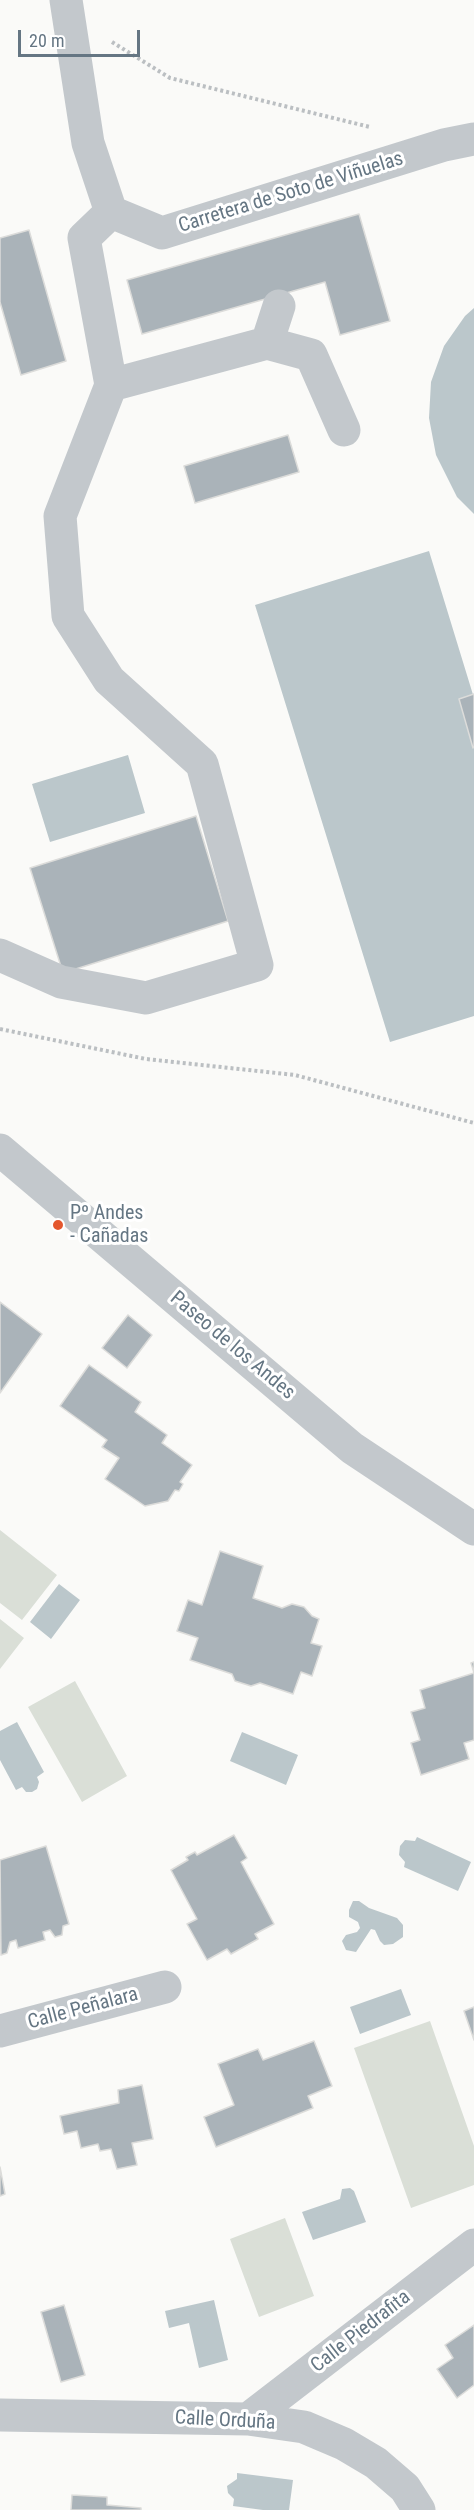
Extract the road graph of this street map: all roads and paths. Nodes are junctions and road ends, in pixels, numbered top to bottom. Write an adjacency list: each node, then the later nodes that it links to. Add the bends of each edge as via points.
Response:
1 (67, 8): 2 (path, via 170,78); 4 (street, via 88,143)
2 (375, 128)
3 (474, 139): 4 (street, Carretera de Soto de Viñuelas, via 162,233)
4 (111, 212): 7 (street, via 84,238)
5 (279, 306): 6 (street)
6 (267, 343): 7 (street); 8 (street, via 311,355)
7 (111, 385): 9 (street, via 60,516 68,616 109,680 202,764 257,965 146,998 61,982)
8 (344, 430)
9 (0, 955)
10 (0, 1029): 11 (path, via 146,1059 295,1075)
11 (474, 1123)
12 (0, 1150): 13 (street, Paseo de los Andes, via 352,1448)
13 (474, 1529)
14 (165, 1987): 15 (street, Calle Peñalara)
15 (0, 2031)
16 (474, 2245): 18 (street, Calle Piedrafita)
17 (0, 2415): 18 (street, Calle Orduña)
18 (248, 2419): 19 (street, Calle Orduña, via 304,2427 344,2444 376,2463 405,2488)
19 (419, 2510)

